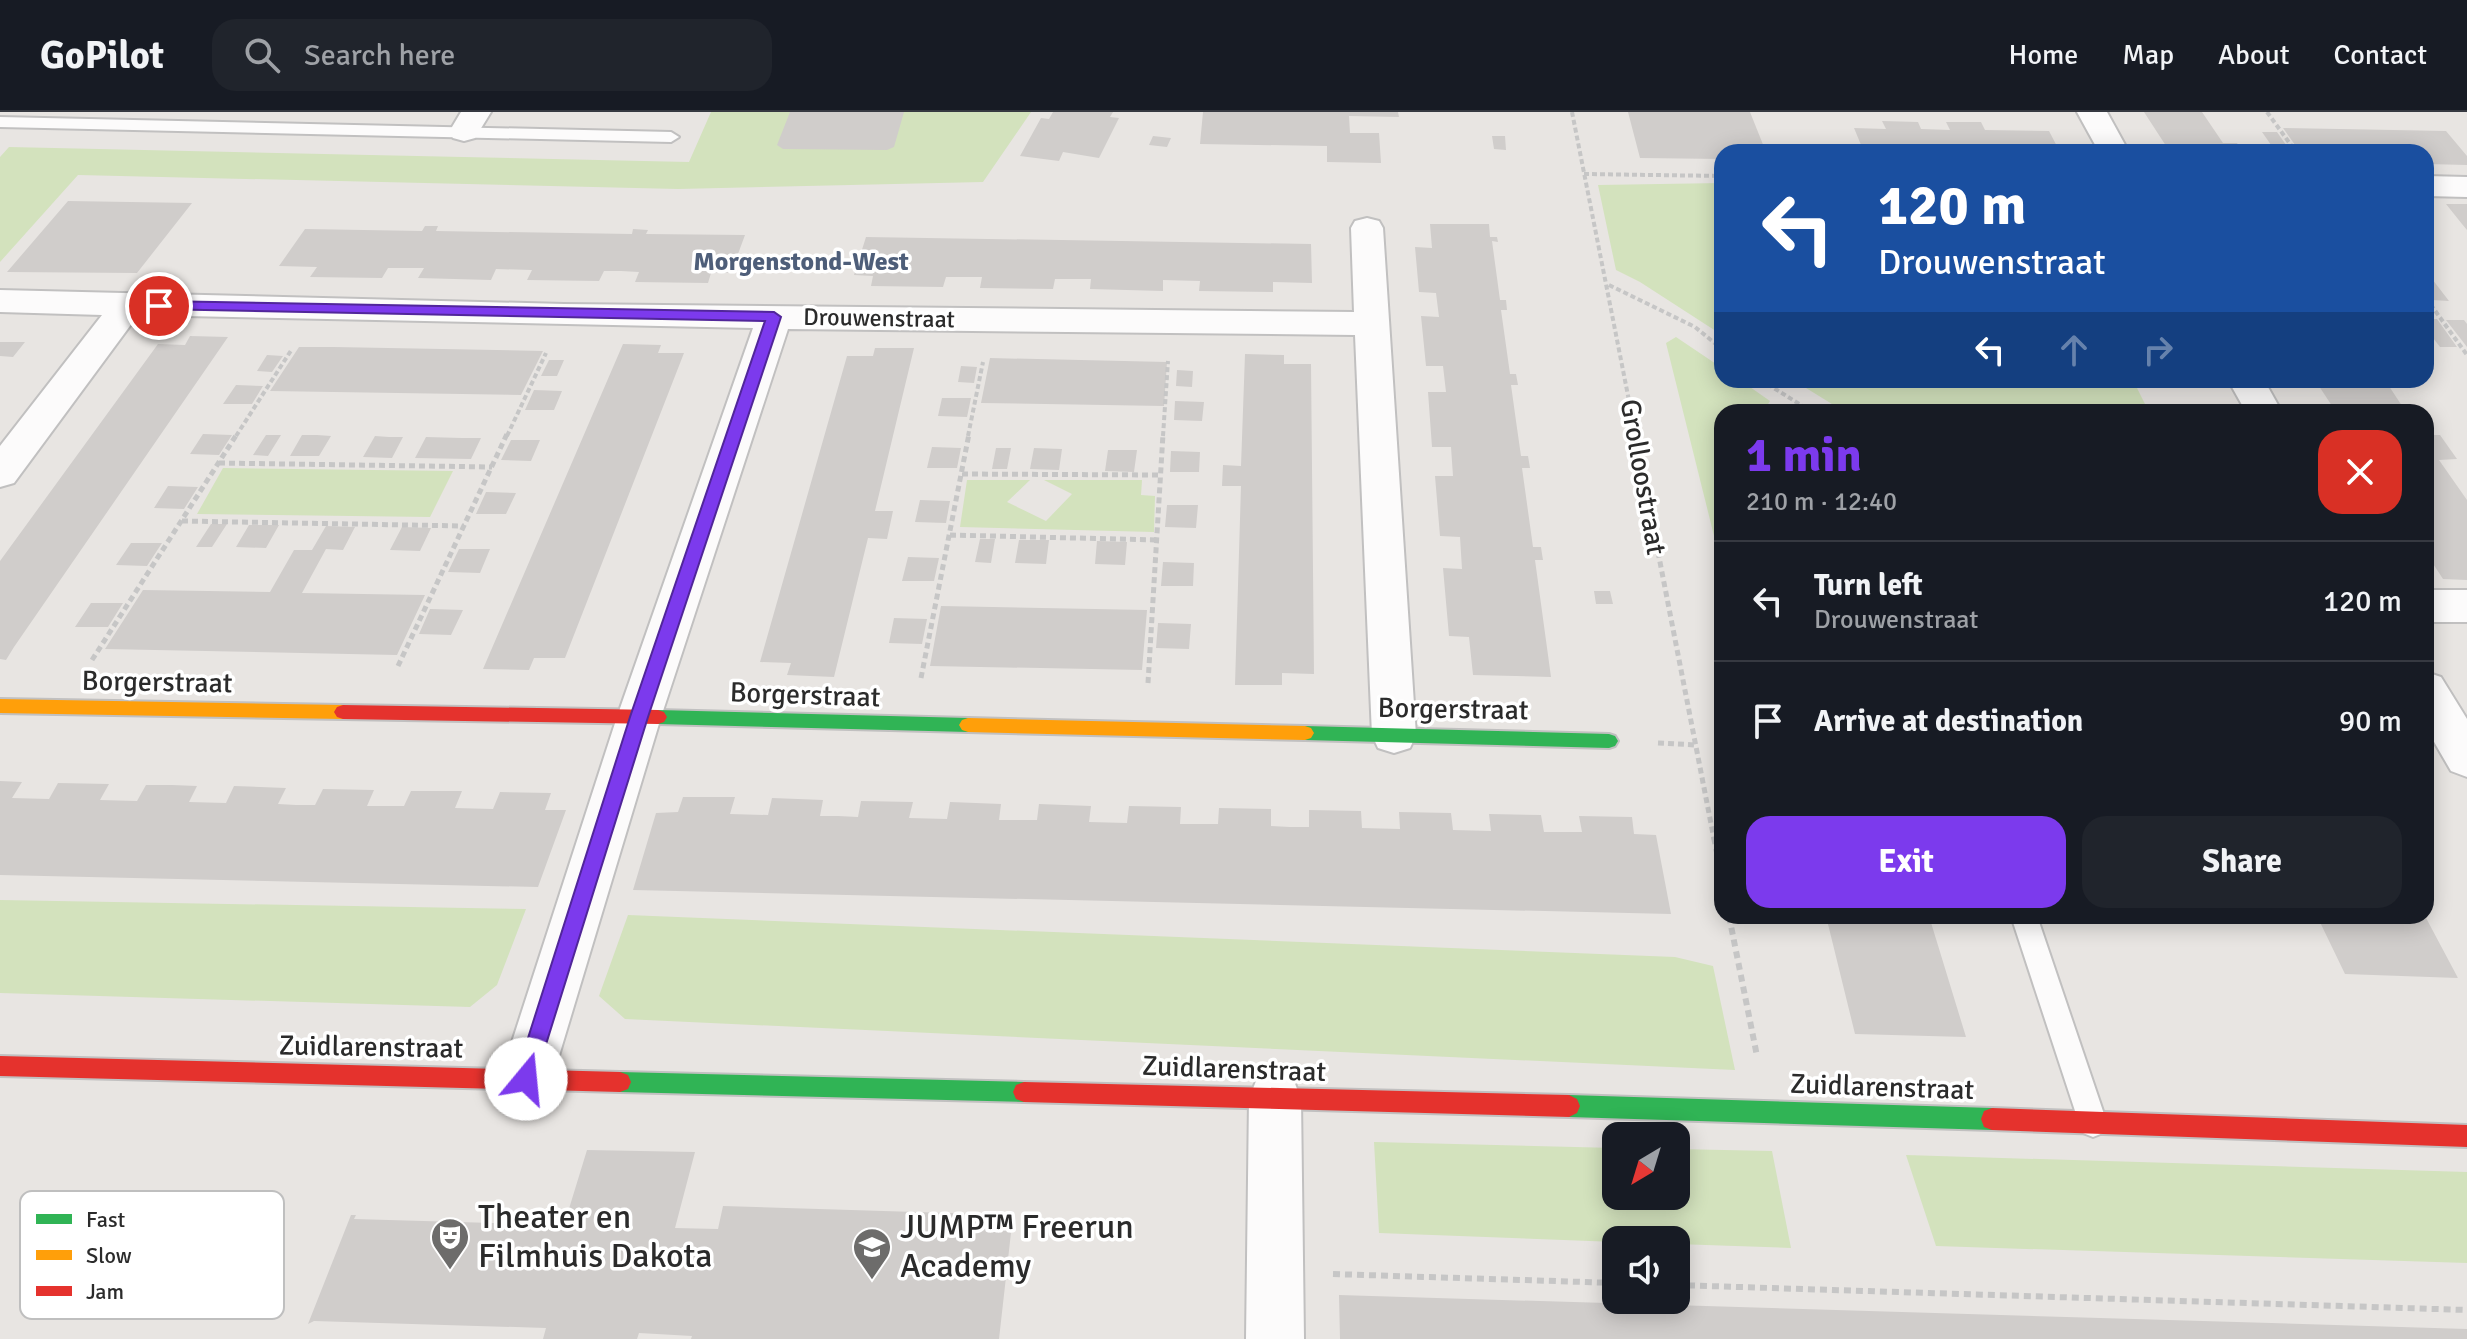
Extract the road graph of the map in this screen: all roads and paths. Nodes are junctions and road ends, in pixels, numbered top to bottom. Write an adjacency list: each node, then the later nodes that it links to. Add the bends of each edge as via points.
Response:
1 (1572, 112): 9 (path, Grolloostraat)
2 (2092, 112): 7 (street)
3 (2267, 112): 8 (path)
4 (0, 122): 5 (lane)
5 (470, 122): 6 (lane)
6 (671, 137)
7 (2110, 144)
8 (2290, 144)
9 (1584, 174): 10 (path); 14 (path, Grolloostraat)
10 (1714, 176)
11 (2434, 186): 12 (street)
12 (2467, 187)
13 (1367, 228): 23 (street)
14 (1608, 285): 24 (path, via 1695,327); 49 (path, Grolloostraat)
15 (0, 301): 16 (street, Drouwenstraat)
16 (128, 305): 17 (street, Drouwenstraat); 30 (street)
17 (318, 309): 19 (street, Drouwenstraat); 28 (path)
18 (2434, 309): 25 (path)
19 (564, 315): 20 (street, Drouwenstraat); 29 (path)
20 (774, 317): 21 (street, Drouwenstraat); 43 (street)
21 (991, 319): 22 (street, Drouwenstraat); 31 (path)
22 (1170, 323): 23 (street, Drouwenstraat); 32 (path)
23 (1373, 324): 46 (street)
24 (1714, 342)
25 (2467, 355)
26 (1774, 388): 27 (path)
27 (1799, 404)
28 (219, 463): 29 (path); 33 (path)
29 (492, 467): 34 (path)
30 (0, 473)
31 (962, 474): 32 (path); 35 (path)
32 (1162, 475): 36 (path)
33 (181, 521): 34 (path); 41 (path)
34 (464, 526): 42 (path)
35 (950, 535): 36 (path); 44 (path)
36 (1158, 540): 45 (path)
37 (2434, 606): 38 (street)
38 (2467, 606)
39 (2434, 702): 48 (street)
40 (0, 706): 41 (street, Borgerstraat)
41 (61, 708): 42 (street, Borgerstraat)
42 (375, 714): 43 (street, Borgerstraat)
43 (639, 717): 44 (street, Borgerstraat); 53 (street)
44 (912, 726): 45 (street, Borgerstraat)
45 (1145, 732): 46 (street, Borgerstraat)
46 (1394, 735): 47 (street, Borgerstraat)
47 (1609, 741)
48 (2467, 758)
49 (1714, 837)
50 (1731, 924): 55 (path)
51 (2027, 924): 56 (lane)
52 (0, 1066): 53 (street, Zuidlarenstraat)
53 (526, 1079): 54 (street, Zuidlarenstraat)
54 (1275, 1099): 55 (street, Zuidlarenstraat); 58 (street)
55 (1768, 1111): 56 (street, Zuidlarenstraat)
56 (2093, 1123): 57 (street, Zuidlarenstraat)
57 (2467, 1136)
58 (1275, 1272): 59 (path); 62 (street)
59 (1602, 1283)
60 (1690, 1285): 61 (path)
61 (2467, 1310)
62 (1275, 1339)

